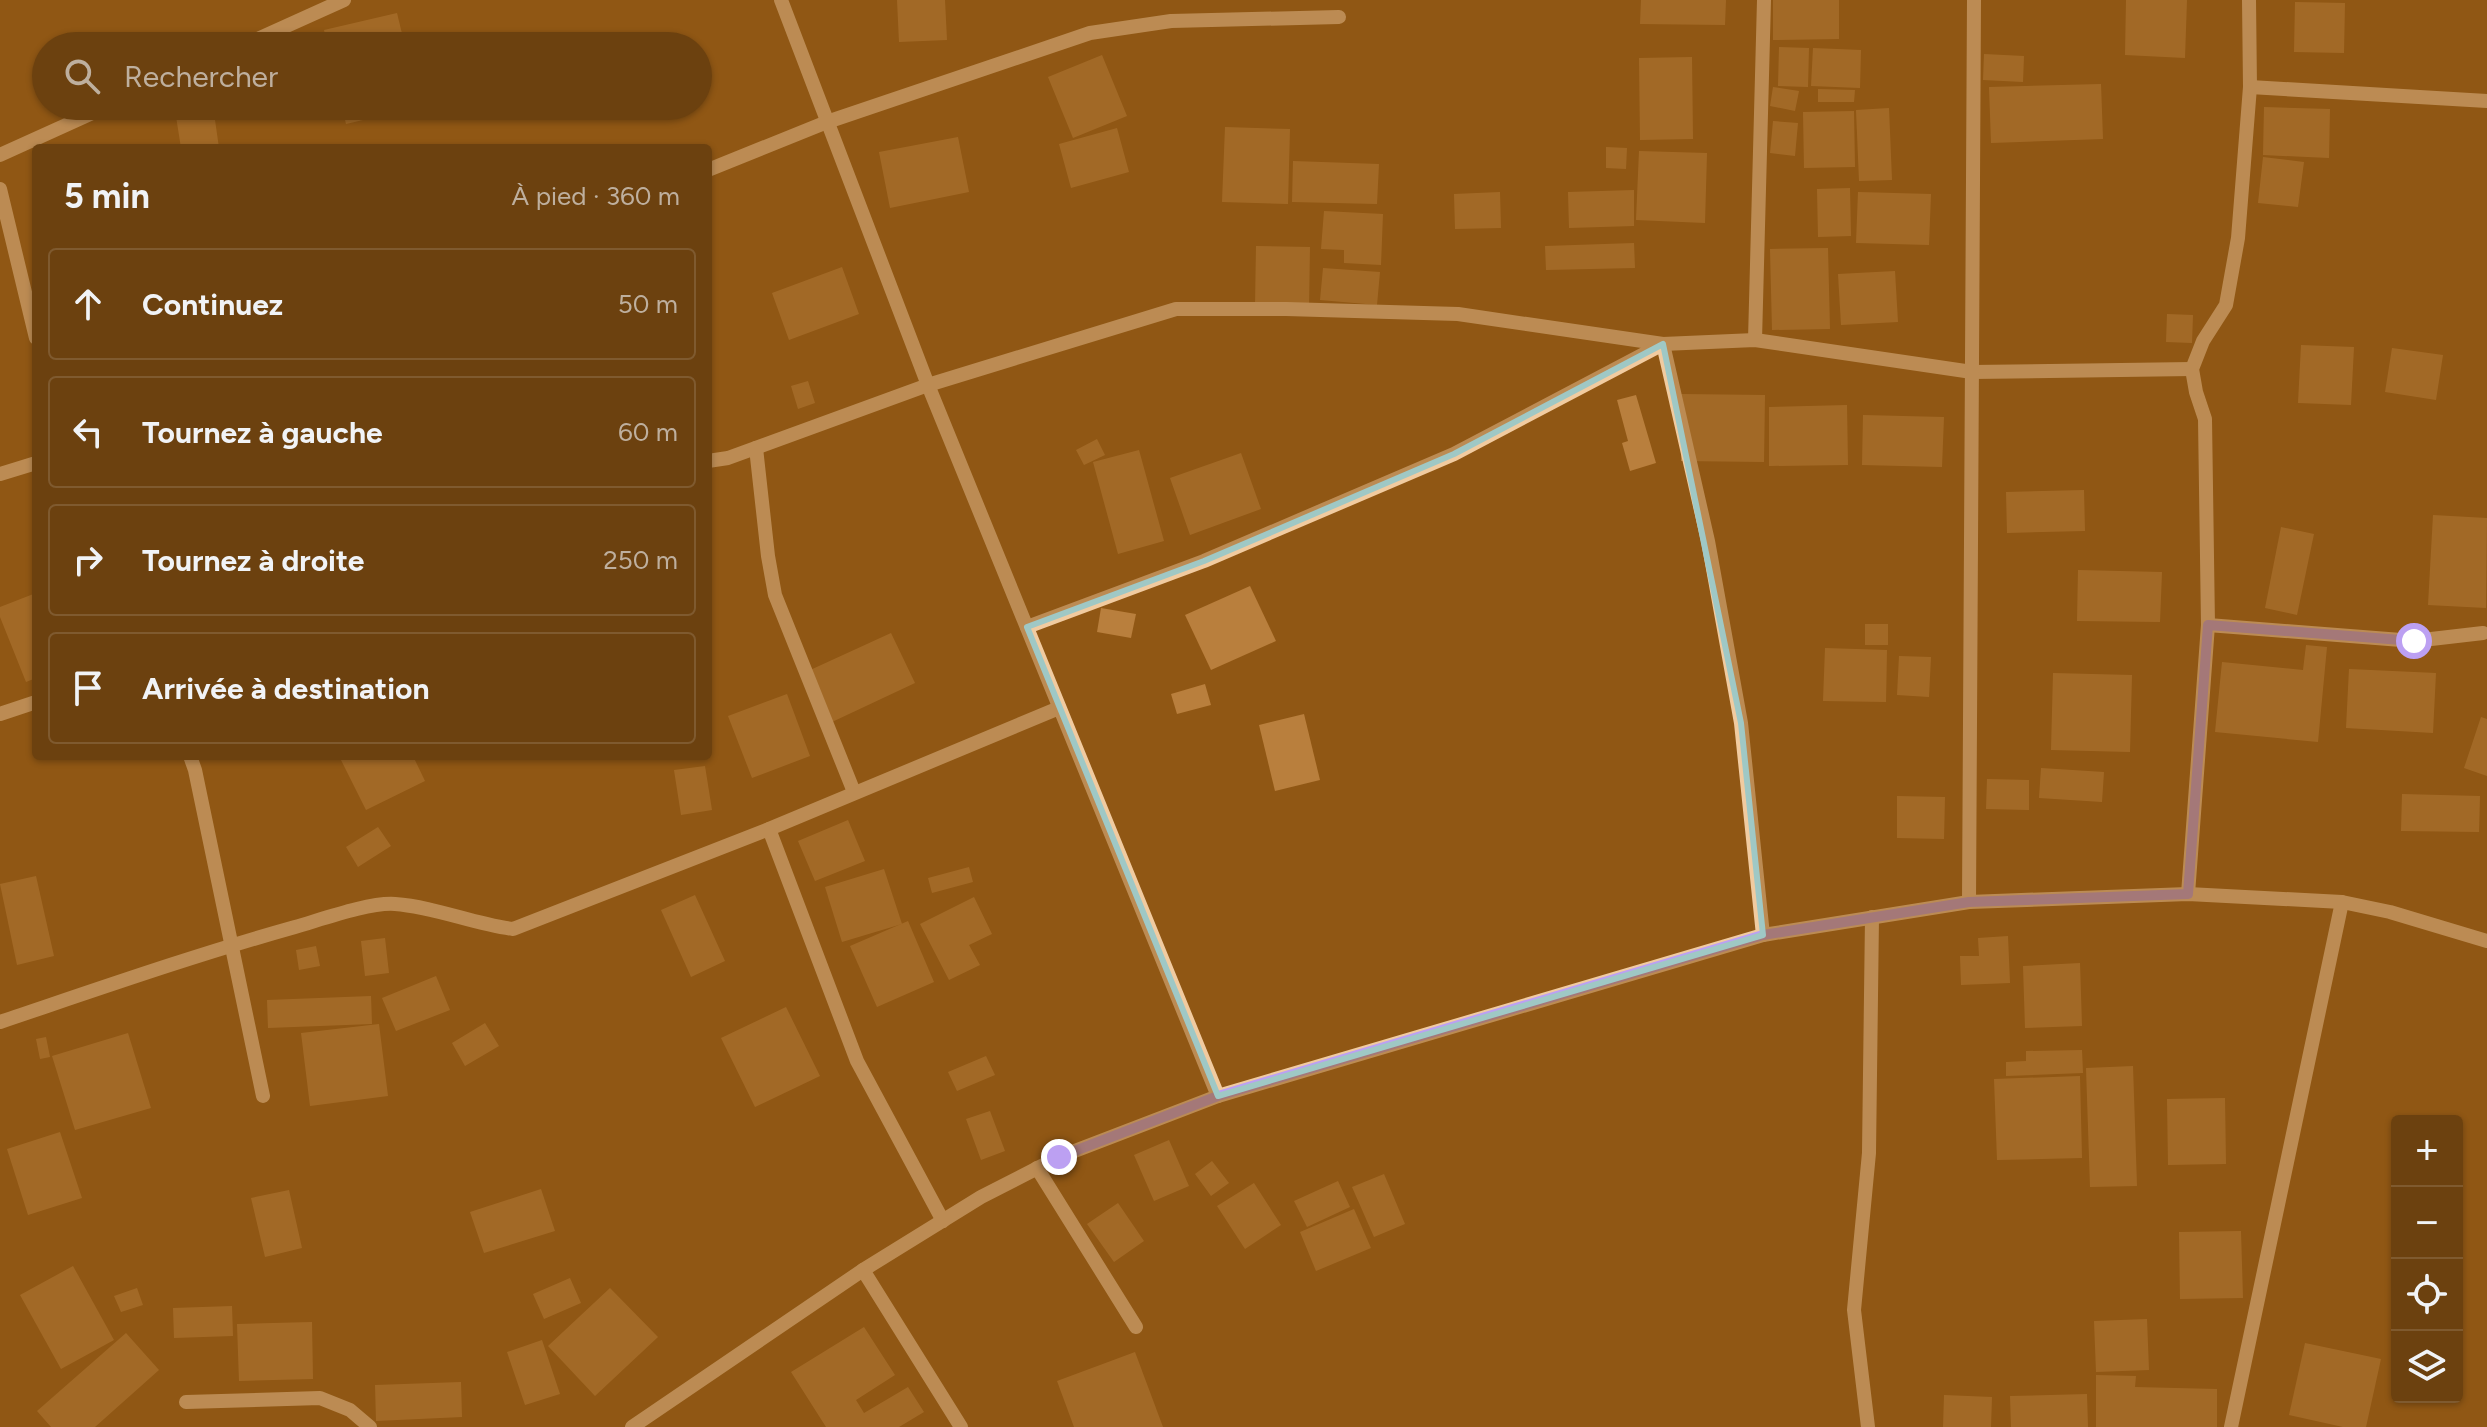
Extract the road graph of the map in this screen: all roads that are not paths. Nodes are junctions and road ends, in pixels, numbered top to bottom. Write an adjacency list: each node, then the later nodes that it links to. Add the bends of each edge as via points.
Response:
1 (344, 0): 7 (street)
2 (781, 0): 11 (street)
3 (1764, 0): 16 (street)
4 (1974, 0): 19 (street)
5 (2249, 0): 8 (street)
6 (1339, 17): 11 (street, via 1171,21 1090,33)
7 (273, 32)
8 (2250, 87): 9 (street); 18 (street, via 2238,238 2226,305)
9 (2487, 101)
10 (77, 120): 12 (street)
11 (827, 122): 13 (street); 20 (street)
12 (0, 155)
13 (712, 168)
14 (0, 189): 15 (street)
15 (32, 321)
16 (1755, 340): 17 (street); 19 (street)
17 (1663, 344): 20 (street, via 1458,314 1176,309); 26 (street, via 1454,454 1204,561); 38 (street, via 1708,541 1741,723)
18 (2192, 369): 19 (street); 25 (street, via 2205,419)
19 (1972, 372): 35 (street)
20 (928, 385): 21 (street); 26 (street)
21 (756, 448): 22 (street); 32 (street, via 775,595)
22 (712, 460)
23 (32, 464): 24 (street)
24 (0, 474)
25 (2208, 625): 27 (street, via 2414,641); 34 (street)
26 (1027, 627): 29 (street)
27 (2483, 633)
28 (32, 703): 30 (street)
29 (1059, 708): 32 (street); 43 (street)
30 (0, 714)
31 (191, 760): 40 (street)
32 (854, 792): 33 (street)
33 (769, 829): 40 (street, via 513,929 392,904); 45 (street, via 857,1061)
34 (2188, 894): 35 (street); 36 (street)
35 (1969, 902): 37 (street)
36 (2342, 902): 39 (street); 53 (street)
37 (1872, 917): 38 (street); 52 (street, via 1869,1153 1854,1310)
38 (1763, 935): 43 (street)
39 (2487, 941)
40 (230, 945): 41 (street); 42 (street)
41 (0, 1022)
42 (263, 1096)
43 (1218, 1096): 44 (street)
44 (1037, 1168): 45 (street); 47 (street)
45 (943, 1221): 46 (street)
46 (863, 1270): 50 (street); 51 (street)
47 (1136, 1327)
48 (186, 1402): 49 (street, via 320,1398 350,1410)
49 (370, 1427)
50 (632, 1427)
51 (961, 1427)
52 (1868, 1427)
53 (2231, 1427)

